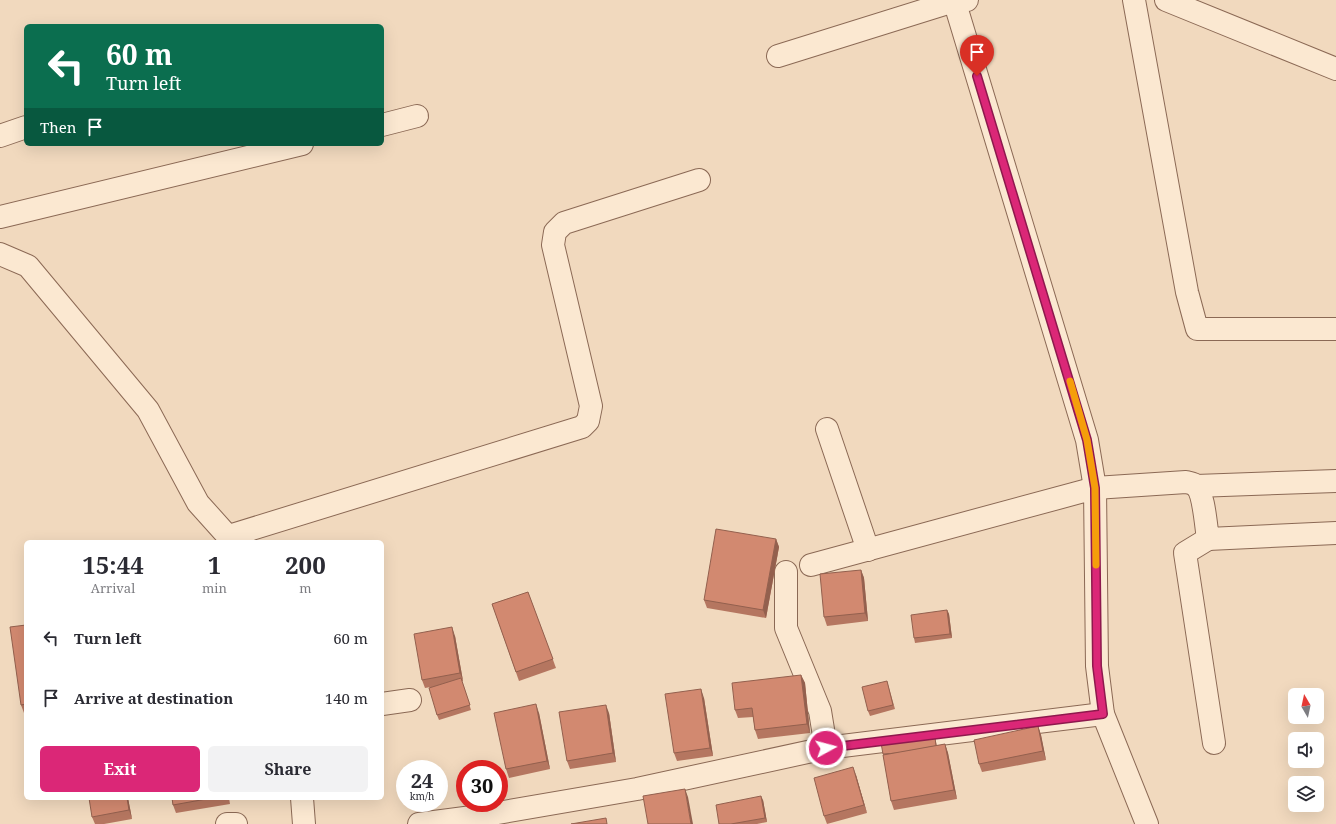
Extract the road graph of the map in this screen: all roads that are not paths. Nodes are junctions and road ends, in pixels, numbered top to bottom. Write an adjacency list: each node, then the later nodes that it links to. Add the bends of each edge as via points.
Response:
1 (958, 0): 4 (street); 18 (street, via 1087,440)
2 (1134, 0): 14 (street, via 1187,292 1197,329)
3 (1166, 0): 5 (street)
4 (778, 56)
5 (1336, 69)
6 (417, 116): 7 (street)
7 (384, 124)
8 (24, 127): 9 (street)
9 (0, 136)
10 (294, 146): 12 (street)
11 (699, 180): 21 (street, via 564,223 555,232 553,245 591,406 588,421 582,426)
12 (0, 217)
13 (0, 254): 21 (street, via 28,266 148,410 198,503)
14 (1336, 329)
15 (827, 429): 22 (street)
16 (1336, 481): 17 (street)
17 (1196, 486): 18 (street, via 1186,482); 20 (street, via 1201,495)
18 (1095, 488): 22 (street); 27 (street, via 1097,666)
19 (1336, 533): 20 (street)
20 (1208, 538): 28 (street, via 1185,553)
21 (231, 539)
22 (868, 550): 23 (street)
23 (811, 565)
24 (786, 572): 29 (street, via 786,628 820,711)
25 (410, 700): 26 (street)
26 (384, 704)
27 (1103, 714): 29 (street); 35 (street)
28 (1214, 743)
29 (826, 748): 31 (street, via 637,789)
30 (302, 800): 34 (street)
31 (429, 823)
32 (227, 824): 33 (street)
33 (236, 824)
34 (304, 824)
35 (1147, 824)

